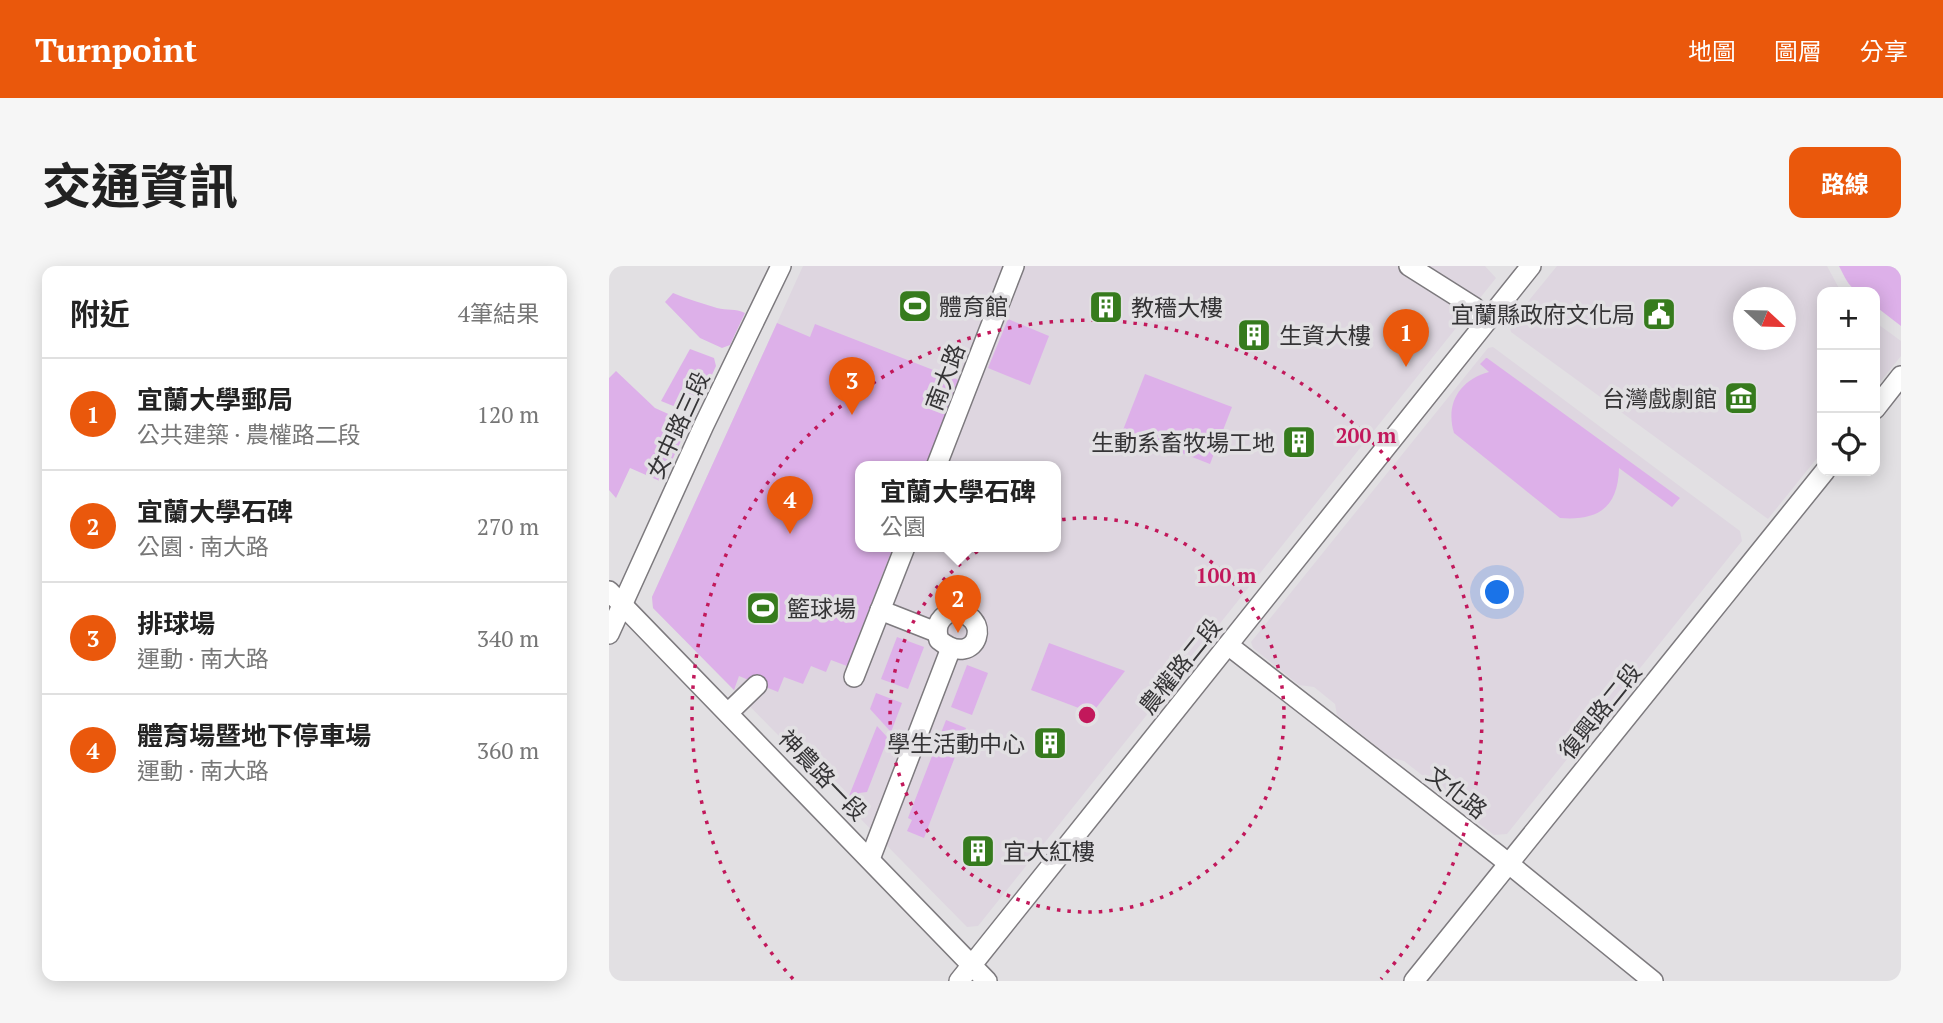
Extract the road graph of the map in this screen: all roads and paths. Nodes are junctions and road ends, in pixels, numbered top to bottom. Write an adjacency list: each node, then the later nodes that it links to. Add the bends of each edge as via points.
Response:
1 (781, 266): 11 (street, 女中路三段)
2 (1014, 266): 8 (street, 南大路)
3 (1409, 266): 5 (street)
4 (1531, 266): 5 (street, 農權路二段)
5 (1487, 321): 15 (street, 農權路二段)
6 (1901, 376): 7 (street)
7 (1880, 402)
8 (938, 461)
9 (1821, 476): 21 (street, 復興路二段)
10 (903, 552): 12 (street)
11 (615, 598): 14 (street, 女中路三段); 19 (street, 神農路一段)
12 (880, 610): 13 (street); 17 (street)
13 (936, 632): 16 (street); 16 (street, via 950,612 973,618 978,630 973,646)
14 (609, 634)
15 (1228, 645): 21 (street, 文化路); 22 (street, 農權路二段)
16 (951, 648): 20 (street)
17 (854, 677)
18 (757, 685): 19 (street)
19 (729, 713): 20 (street, 神農路一段)
20 (870, 859): 22 (street, 神農路一段)
21 (1509, 864): 25 (street, 復興路二段); 26 (street, 文化路)
22 (972, 965): 23 (street, 農權路二段); 24 (street, 神農路一段)
23 (959, 981)
24 (987, 981)
25 (1413, 981)
26 (1653, 981)

